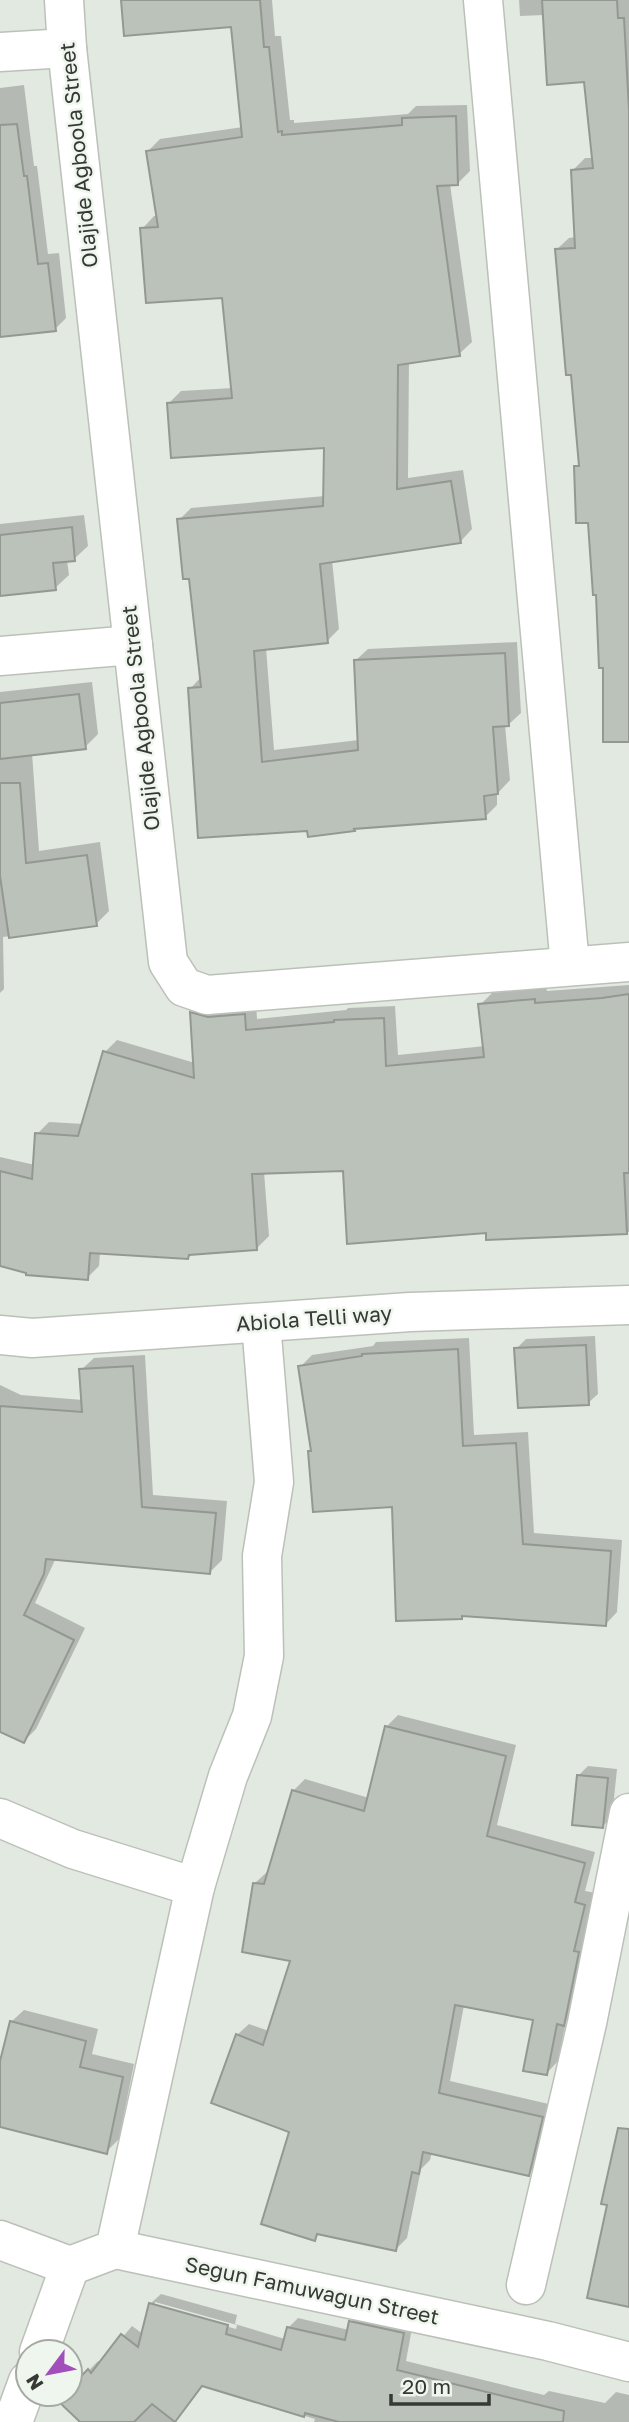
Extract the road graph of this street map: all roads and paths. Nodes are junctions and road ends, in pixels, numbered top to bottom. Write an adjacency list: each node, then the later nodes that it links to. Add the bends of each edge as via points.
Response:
1 (64, 0): 3 (street, Olajide Agboola Street)
2 (483, 0): 8 (street)
3 (67, 48): 4 (street); 5 (street, Olajide Agboola Street)
4 (0, 52)
5 (133, 645): 6 (street); 8 (street, Olajide Agboola Street, via 168,962 184,988 207,995)
6 (0, 656)
7 (629, 962): 8 (street, Olajide Agboola Street)
8 (569, 966)
9 (629, 1305): 10 (street, Abiola Telli way, via 410,1312)
10 (261, 1323): 11 (street, Abiola Telli way, via 32,1338); 14 (street, via 274,1482 262,1556 264,1656 252,1716 228,1776)
11 (0, 1335)
12 (629, 1812): 18 (street, via 587,2023)
13 (0, 1818): 14 (street, via 73,1849)
14 (195, 1887): 16 (street)
15 (0, 2240): 17 (street)
16 (115, 2249): 17 (street); 20 (street, Segun Famuwagun Street)
17 (70, 2266): 19 (street)
18 (526, 2285)
19 (43, 2338)
20 (629, 2362)

